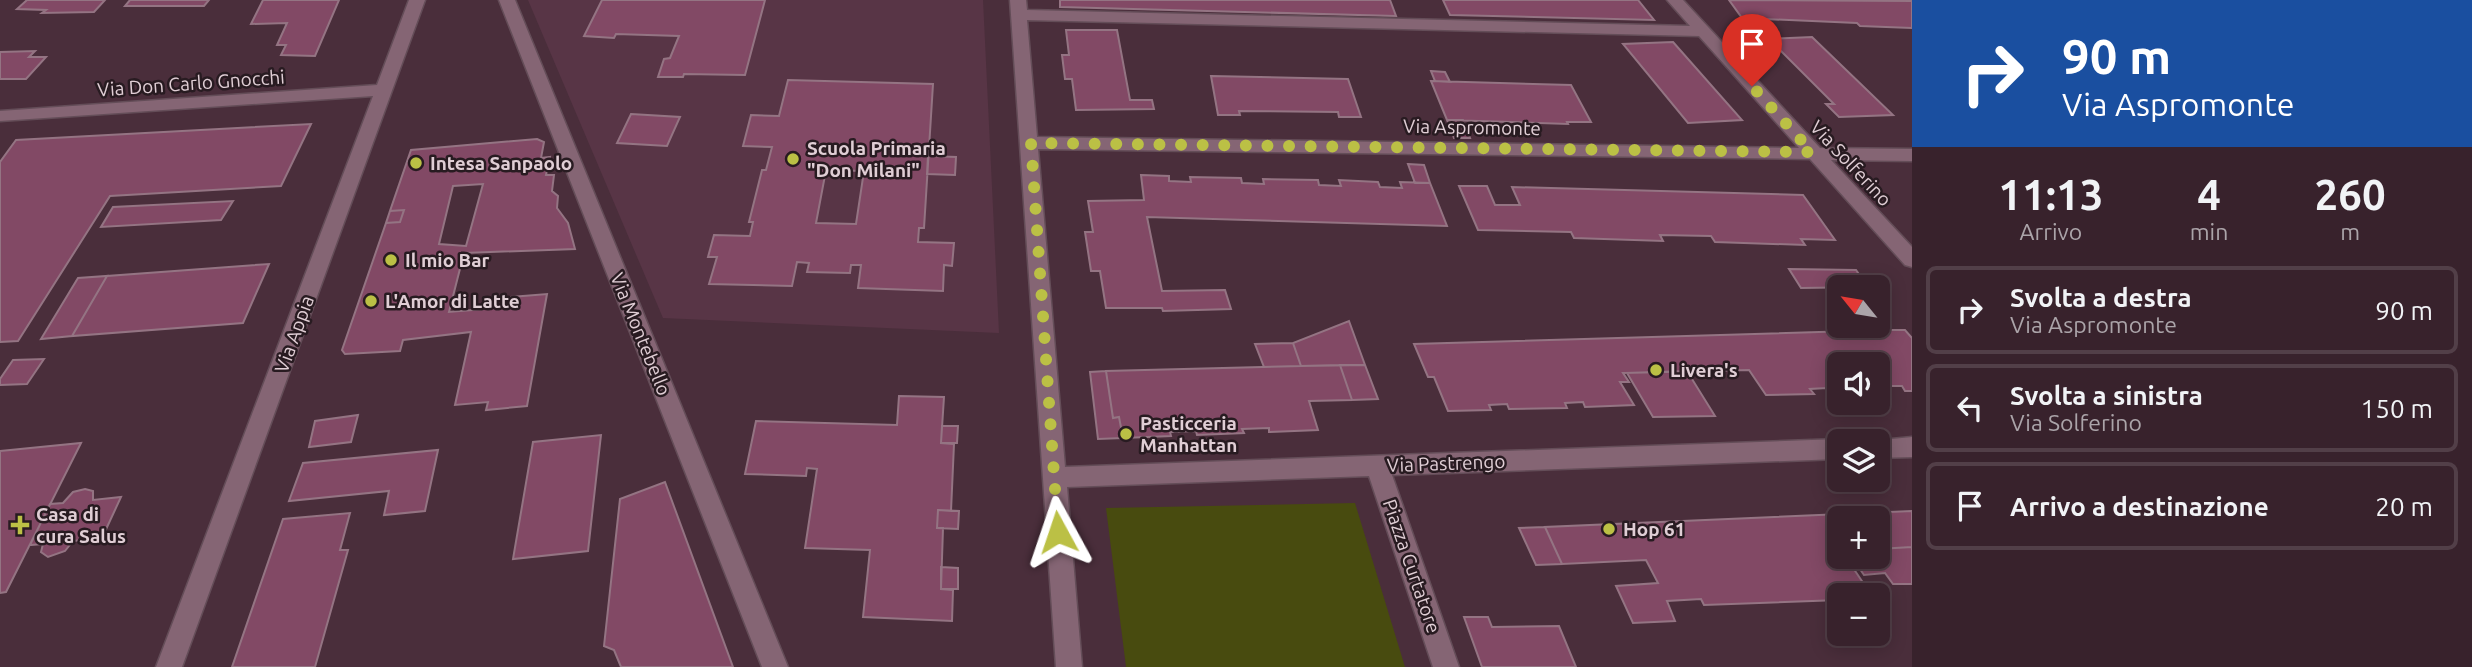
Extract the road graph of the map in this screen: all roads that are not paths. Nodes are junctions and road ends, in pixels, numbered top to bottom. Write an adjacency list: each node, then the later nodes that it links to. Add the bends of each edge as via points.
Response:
1 (417, 0): 6 (street, Via Appia)
2 (507, 0): 18 (street, Via Montebello)
3 (1675, 0): 5 (street, Via Solferino)
4 (1019, 8): 5 (street); 8 (street)
5 (1703, 31): 9 (street, Via Solferino)
6 (384, 90): 7 (street, Via Don Carlo Gnocchi); 17 (street, Via Appia)
7 (0, 117)
8 (1031, 143): 9 (street, Via Aspromonte); 16 (street)
9 (1812, 152): 10 (street, Via Aspromonte); 11 (street, Via Solferino)
10 (1912, 155)
11 (1912, 260)
12 (1912, 447): 13 (street)
13 (1890, 448)
14 (1827, 449): 15 (street, Via Pastrengo)
15 (1377, 466): 16 (street, Via Pastrengo); 20 (street, Piazza Curtatore)
16 (1053, 477): 19 (street)
17 (169, 667)
18 (775, 667)
19 (1069, 667)
20 (1446, 667)

